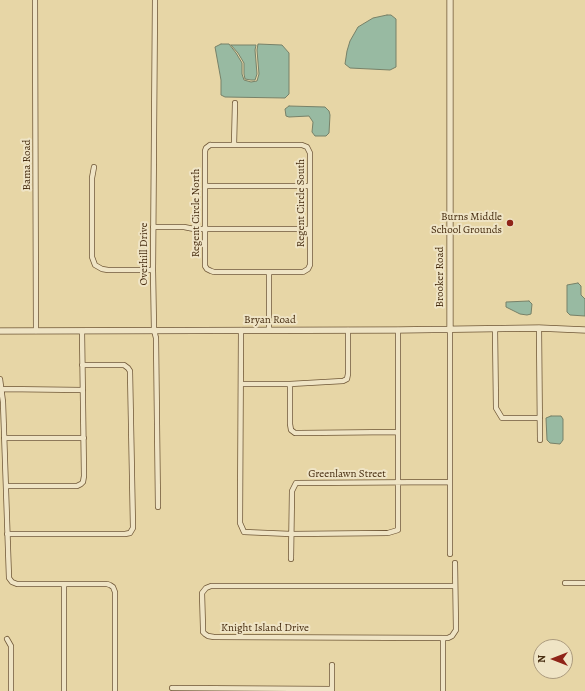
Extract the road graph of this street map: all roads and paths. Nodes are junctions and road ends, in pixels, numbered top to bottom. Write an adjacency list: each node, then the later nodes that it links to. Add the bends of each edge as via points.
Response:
1 (35, 0): 24 (street, Bama Road)
2 (155, 0): 9 (street, Overhill Drive)
3 (450, 0): 21 (street, Brooker Road)
4 (235, 103): 5 (street)
5 (234, 144): 7 (street, Regent Circle North, via 210,145 206,148); 8 (street, Regent Circle South, via 307,147 310,152)
6 (94, 167): 12 (street, via 92,257 95,265 108,270)
7 (205, 186): 8 (street); 10 (street, Regent Circle North)
8 (310, 186): 11 (street, Regent Circle South)
9 (153, 227): 10 (street); 12 (street, Overhill Drive)
10 (206, 229): 11 (street); 13 (street, Regent Circle North, via 205,266 208,270)
11 (310, 229): 13 (street, Regent Circle South, via 308,269 303,272)
12 (153, 270): 16 (street, Overhill Drive)
13 (269, 272): 18 (street)
14 (540, 328): 15 (street, Bryan Road); 22 (street, Bryan Road); 32 (street)
15 (495, 329): 21 (street, Bryan Road); 32 (street, via 496,408 502,418)
16 (154, 330): 17 (street, Bryan Road); 25 (street, Bryan Road); 40 (street, Overhill Drive)
17 (241, 330): 18 (street, Bryan Road); 28 (street)
18 (269, 330): 19 (street, Bryan Road)
19 (348, 330): 20 (street, Bryan Road); 29 (street, via 348,374 345,380)
20 (398, 330): 21 (street, Bryan Road); 33 (street)
21 (450, 330): 37 (street, Brooker Road)
22 (585, 330)
23 (0, 331): 24 (street, Bryan Road)
24 (36, 331): 25 (street, Bryan Road)
25 (82, 331): 26 (street)
26 (82, 365): 31 (street); 41 (street, via 124,365 130,371 133,528 125,534)
27 (0, 378): 30 (street)
28 (241, 384): 29 (street); 42 (street, via 240,523 244,532)
29 (290, 384): 33 (street, via 290,424 295,432)
30 (2, 389): 31 (street); 34 (street)
31 (83, 390): 35 (street)
32 (540, 418): 36 (street)
33 (398, 432): 38 (street)
34 (4, 438): 35 (street); 39 (street)
35 (84, 438): 39 (street, via 82,483 77,486)
36 (540, 440)
37 (450, 482): 38 (street, Greenlawn Street); 43 (street, Brooker Road)
38 (398, 483): 42 (street, Greenlawn Street, via 296,483 292,491); 42 (street, via 398,530 388,533)
39 (6, 486): 41 (street)
40 (158, 507)
41 (7, 534): 47 (street, via 10,581 15,584)
42 (291, 534): 44 (street, Greenlawn Street)
43 (450, 554)
44 (291, 559)
45 (455, 563): 49 (street)
46 (565, 583): 48 (street)
47 (64, 584): 56 (street); 57 (street, via 107,584 112,586 115,592)
48 (585, 584)
49 (455, 586): 50 (street, via 456,630 452,636); 50 (street, Knight Island Drive, via 211,586 202,593 203,632 208,636)
50 (443, 638): 58 (street)
51 (7, 639): 55 (street, via 11,646)
52 (332, 665): 54 (street)
53 (172, 688): 54 (street)
54 (332, 690)
55 (11, 691)
56 (64, 691)
57 (115, 691)
58 (443, 691)

